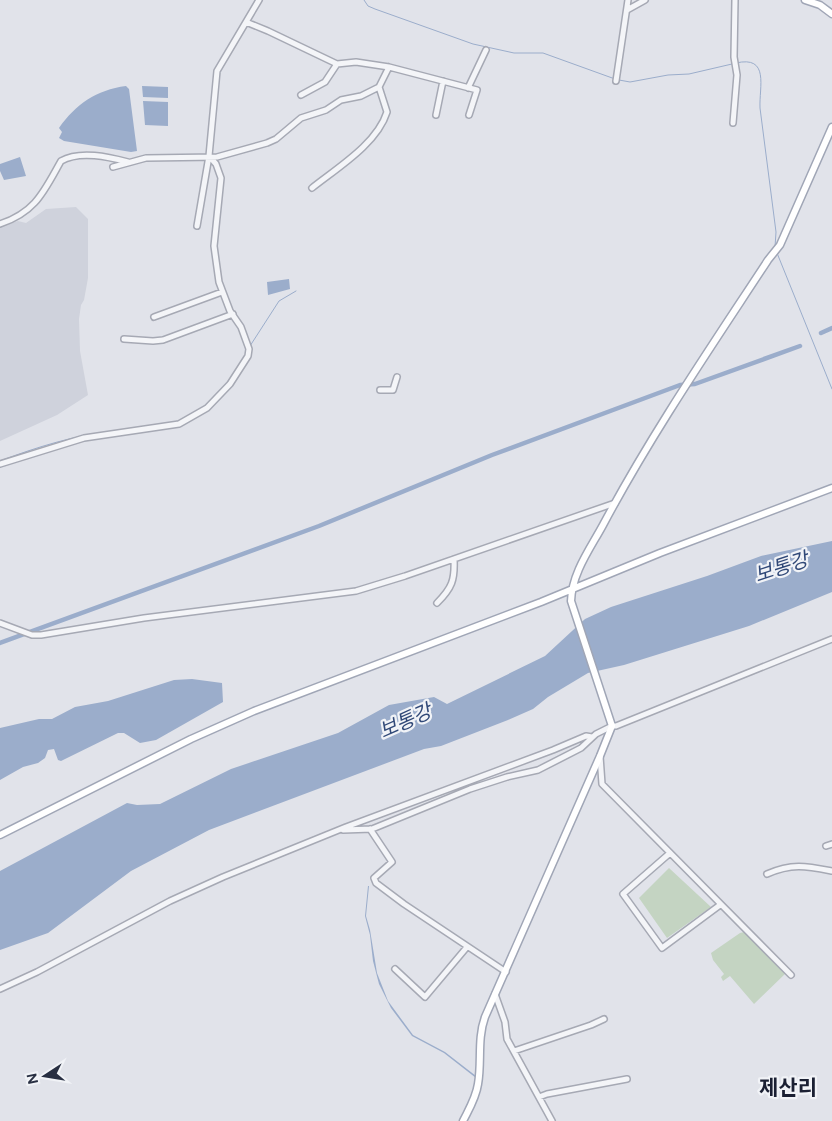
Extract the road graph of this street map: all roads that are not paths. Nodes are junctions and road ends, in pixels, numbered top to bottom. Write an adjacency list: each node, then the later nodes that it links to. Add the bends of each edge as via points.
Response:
1 (259, 0): 8 (street)
2 (628, 0): 6 (street)
3 (645, 0): 6 (street)
4 (736, 0): 19 (street, via 737,75)
5 (805, 0): 7 (main road)
6 (627, 10): 13 (street)
7 (832, 14)
8 (246, 22): 10 (street); 21 (street, via 217,71)
9 (486, 50): 15 (street)
10 (337, 64): 11 (street, via 356,62); 16 (street, via 325,82)
11 (389, 67): 12 (street); 14 (street)
12 (442, 81): 15 (street); 17 (street)
13 (616, 81)
14 (380, 87): 21 (street, via 301,118 267,143 217,157); 24 (street, via 387,112 373,137)
15 (468, 88): 18 (street, via 477,90)
16 (301, 96)
17 (436, 115)
18 (469, 115)
19 (733, 123)
20 (832, 127): 35 (main road, via 780,246 691,378)
21 (209, 156): 22 (street, via 146,158); 26 (street); 27 (street, via 216,164 220,178 214,246)
22 (129, 163): 23 (street); 25 (street, via 93,156 67,158 61,161 38,201 16,218)
23 (113, 167)
24 (312, 188)
25 (0, 224)
26 (197, 226)
27 (222, 292): 28 (street); 29 (street)
28 (233, 314): 30 (street, via 162,340); 33 (street, via 250,352 230,384 198,414 174,426 84,438)
29 (154, 317)
30 (124, 340)
31 (397, 377): 32 (street, via 393,390)
32 (380, 390)
33 (0, 464)
34 (832, 488): 37 (main road)
35 (615, 503): 36 (street); 37 (main road)
36 (454, 559): 38 (street, via 452,586); 39 (street, via 356,591 144,618 41,635)
37 (572, 589): 41 (main road, via 571,601); 46 (main road, via 222,725)
38 (437, 603)
39 (0, 623)
40 (832, 639): 41 (street)
41 (612, 726): 42 (street); 43 (main road)
42 (592, 737): 44 (street, via 581,748 543,768 470,789); 45 (street, via 586,736)
43 (600, 756): 49 (street, via 602,784); 55 (main road)
44 (370, 829): 45 (street); 53 (street, via 392,862 374,878 376,883)
45 (340, 830): 57 (street, via 195,889)
46 (0, 835)
47 (832, 844): 48 (street)
48 (826, 846)
49 (670, 853): 52 (street); 52 (street, via 623,894 662,948)
50 (832, 871): 51 (street, via 796,866)
51 (767, 874)
52 (720, 905): 56 (street)
53 (467, 947): 54 (street, via 425,997); 55 (street)
54 (395, 969)
55 (506, 972): 58 (main road)
56 (791, 975)
57 (0, 989)
58 (496, 994): 60 (street, via 507,1039); 63 (main road, via 482,1028 478,1088)
59 (604, 1019): 60 (street)
60 (514, 1051): 62 (street)
61 (627, 1079): 62 (street)
62 (539, 1097): 64 (street)
63 (463, 1121)
64 (552, 1121)

